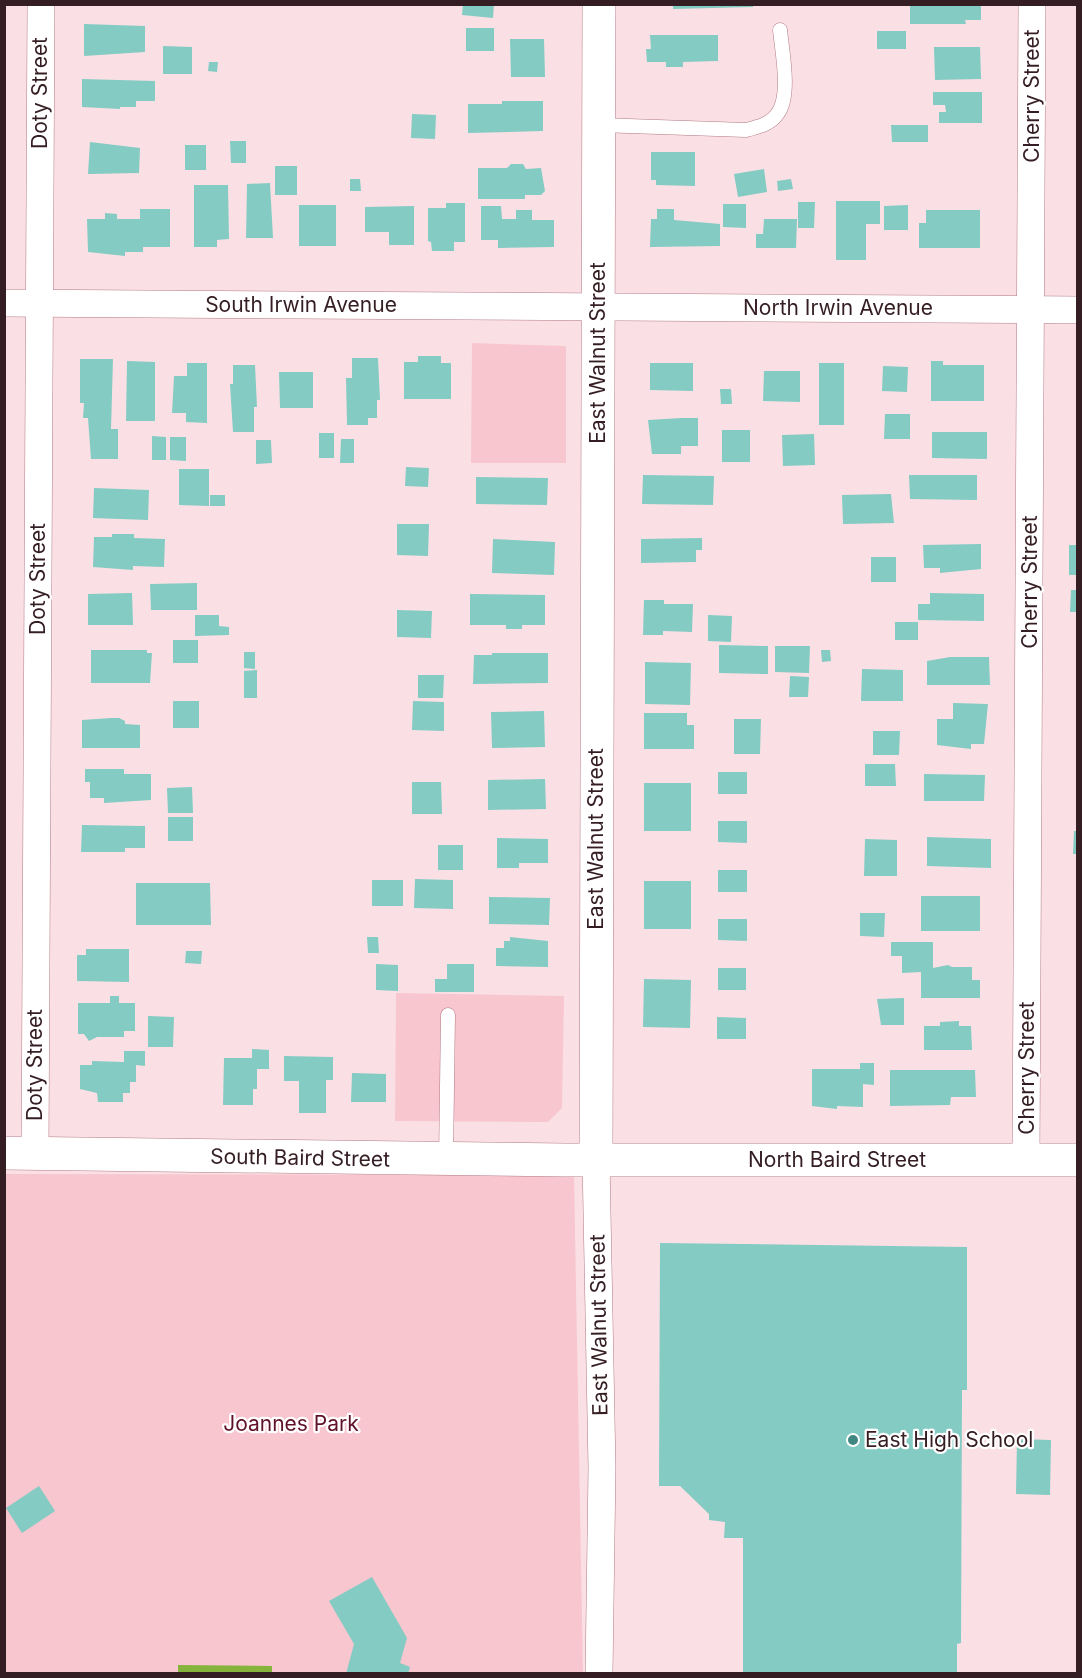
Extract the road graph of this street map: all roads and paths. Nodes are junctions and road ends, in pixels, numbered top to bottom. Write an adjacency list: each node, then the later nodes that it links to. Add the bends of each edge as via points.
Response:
1 (41, 4): 7 (street, Doty Street)
2 (599, 4): 5 (street, East Walnut Street)
3 (1032, 4): 9 (street, Cherry Street)
4 (780, 30): 5 (lane, via 785,86 779,112 764,125 746,130)
5 (599, 124): 8 (street, East Walnut Street)
6 (4, 303): 7 (street, South Irwin Avenue)
7 (39, 303): 8 (street, South Irwin Avenue); 12 (street, Doty Street)
8 (598, 307): 9 (street, North Irwin Avenue); 15 (street, East Walnut Street)
9 (1031, 309): 10 (street, North Irwin Avenue); 13 (street, Cherry Street)
10 (1077, 310)
11 (448, 1015): 14 (lane)
12 (20, 1153): 14 (street, South Baird Street)
13 (1026, 1159): 15 (street, North Baird Street); 16 (street, North Baird Street)
14 (446, 1160): 15 (street, South Baird Street)
15 (596, 1160): 17 (street, East Walnut Street, via 602,1468)
16 (1077, 1160)
17 (599, 1674)

